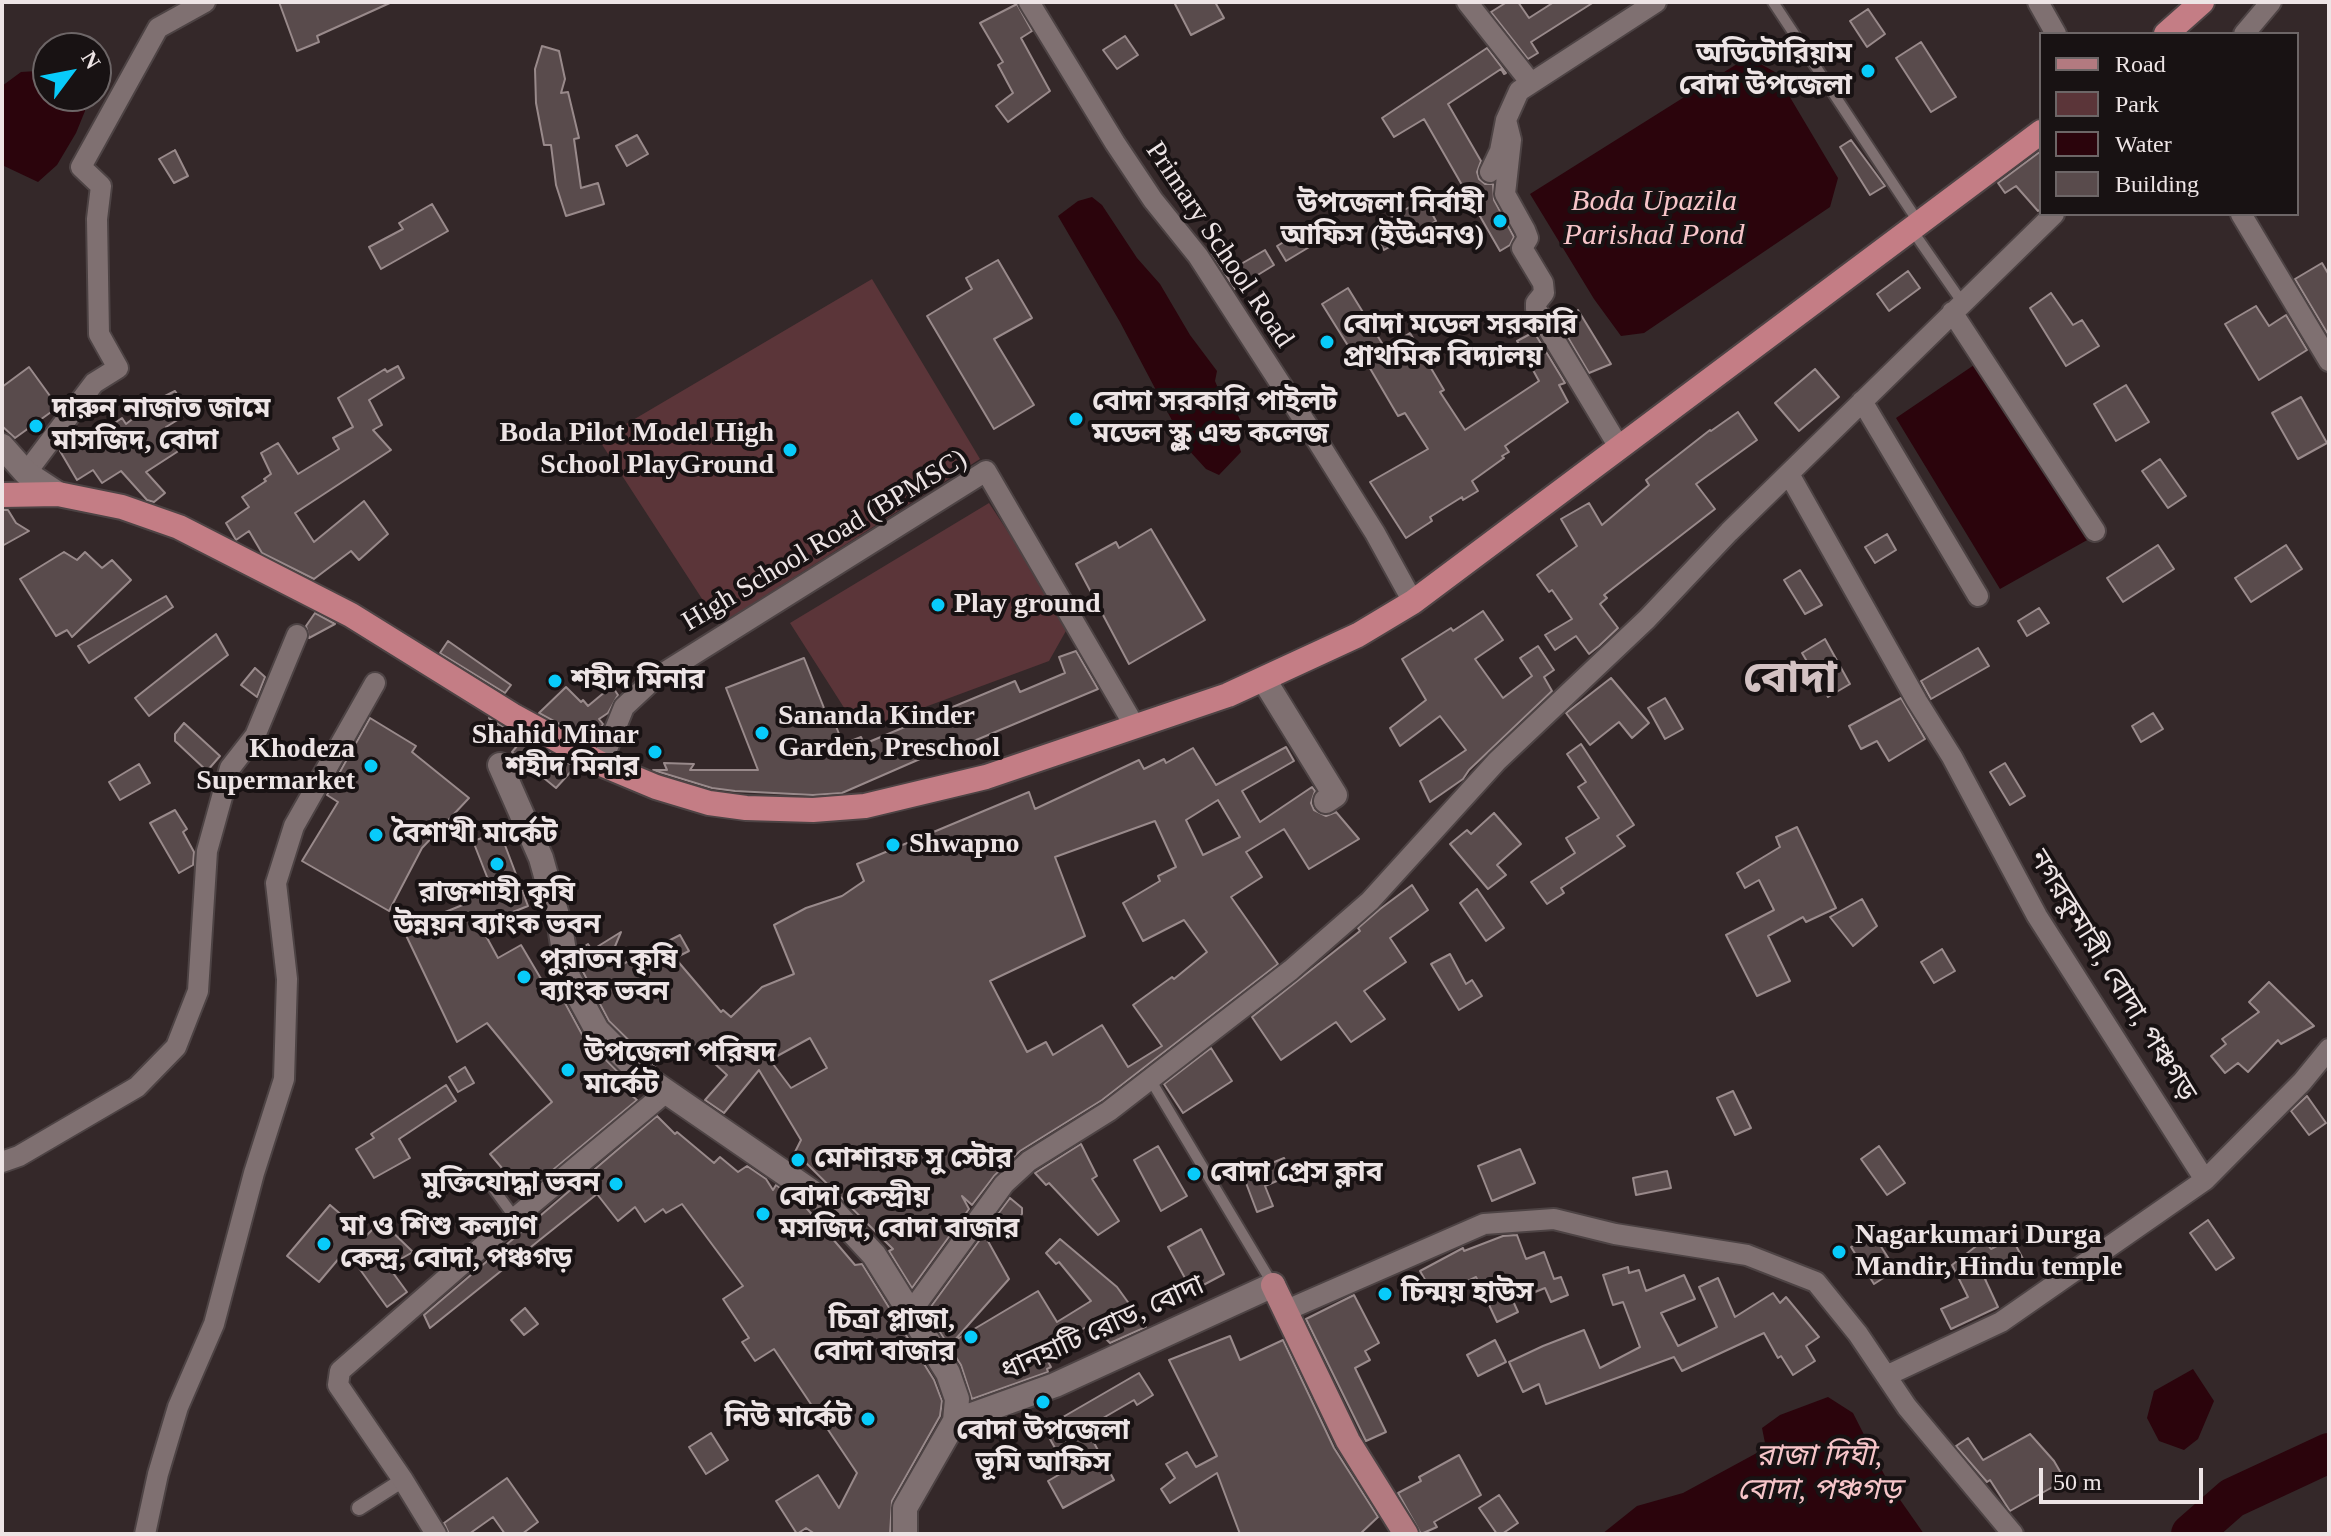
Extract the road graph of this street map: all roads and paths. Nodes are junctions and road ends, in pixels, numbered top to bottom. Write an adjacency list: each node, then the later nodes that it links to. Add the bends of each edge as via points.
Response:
1 (205, 2): 24 (street, via 158,28 81,167 101,186 99,334 118,368 94,383)
2 (1029, 2): 30 (street, Primary School Road, via 1115,143 1198,256 1320,445)
3 (1467, 2): 12 (street)
4 (1656, 2): 12 (street)
5 (1773, 2): 18 (lane)
6 (2038, 2): 9 (street)
7 (2202, 2): 10 (highway)
8 (2271, 2): 11 (street)
9 (2055, 32)
10 (2168, 32)
11 (2246, 32)
12 (1531, 83): 13 (street, via 1519,91)
13 (1506, 120): 15 (street); 23 (street, via 1511,140 1505,194 1528,238 1522,248 1543,283 1536,309)
14 (2039, 133): 18 (highway)
15 (1490, 172)
16 (2052, 216): 19 (street)
17 (2242, 216): 20 (street)
18 (1915, 226): 19 (lane); 23 (highway)
19 (1957, 307): 21 (street); 28 (street)
20 (2329, 361)
21 (1862, 401): 25 (street); 29 (street)
22 (2, 446): 24 (street)
23 (1619, 447): 30 (highway)
24 (26, 473): 26 (street)
25 (1789, 474): 39 (street, via 1497,761); 44 (street, নগরকুমারী, বোদা, পঞ্চগড়, via 2037,916)
26 (58, 494): 27 (highway); 35 (highway, via 122,507 179,527 351,615)
27 (2, 495)
28 (2095, 531)
29 (1978, 596)
30 (1413, 602): 34 (highway, via 1337,646 1228,695)
31 (297, 635): 43 (street, via 255,736 230,768 207,851 198,991 176,1047 137,1087)
32 (375, 683): 55 (street, via 294,826 276,883 287,979 284,1079 214,1324 178,1407)
33 (1266, 683): 37 (street, via 1335,795)
34 (1134, 725): 35 (highway, via 986,777 865,806 813,810 709,803); 35 (street, High School Road (BPMSC), via 986,471 654,679 624,707)
35 (601, 764)
36 (500, 765): 42 (street, via 541,858 568,977 597,1030)
37 (1326, 801)
38 (1432, 810): 39 (lane)
39 (1431, 833): 41 (street, via 1370,901)
40 (2329, 1049): 44 (street)
41 (1150, 1079): 47 (lane); 49 (street, via 1029,1161 1004,1184)
42 (665, 1093): 46 (street); 49 (street, via 822,1199 874,1255)
43 (2, 1162)
44 (2205, 1180): 50 (street, via 2001,1322)
45 (488, 1181): 46 (lane)
46 (515, 1218): 52 (street, via 340,1371 338,1385)
47 (1273, 1285): 48 (main road); 51 (street, ধানহাটি রোড, বোদা, via 1055,1385)
48 (1287, 1310): 50 (street, via 1484,1224 1554,1219 1747,1255 1816,1282); 54 (main road, via 1348,1441)
49 (910, 1313): 51 (street, via 948,1373 957,1399)
50 (1886, 1376): 58 (street)
51 (955, 1421): 57 (street, via 905,1508)
52 (403, 1480): 53 (street); 56 (street)
53 (359, 1508)
54 (1398, 1532)
55 (145, 1534)
56 (436, 1534)
57 (905, 1534)
58 (2013, 1534)

